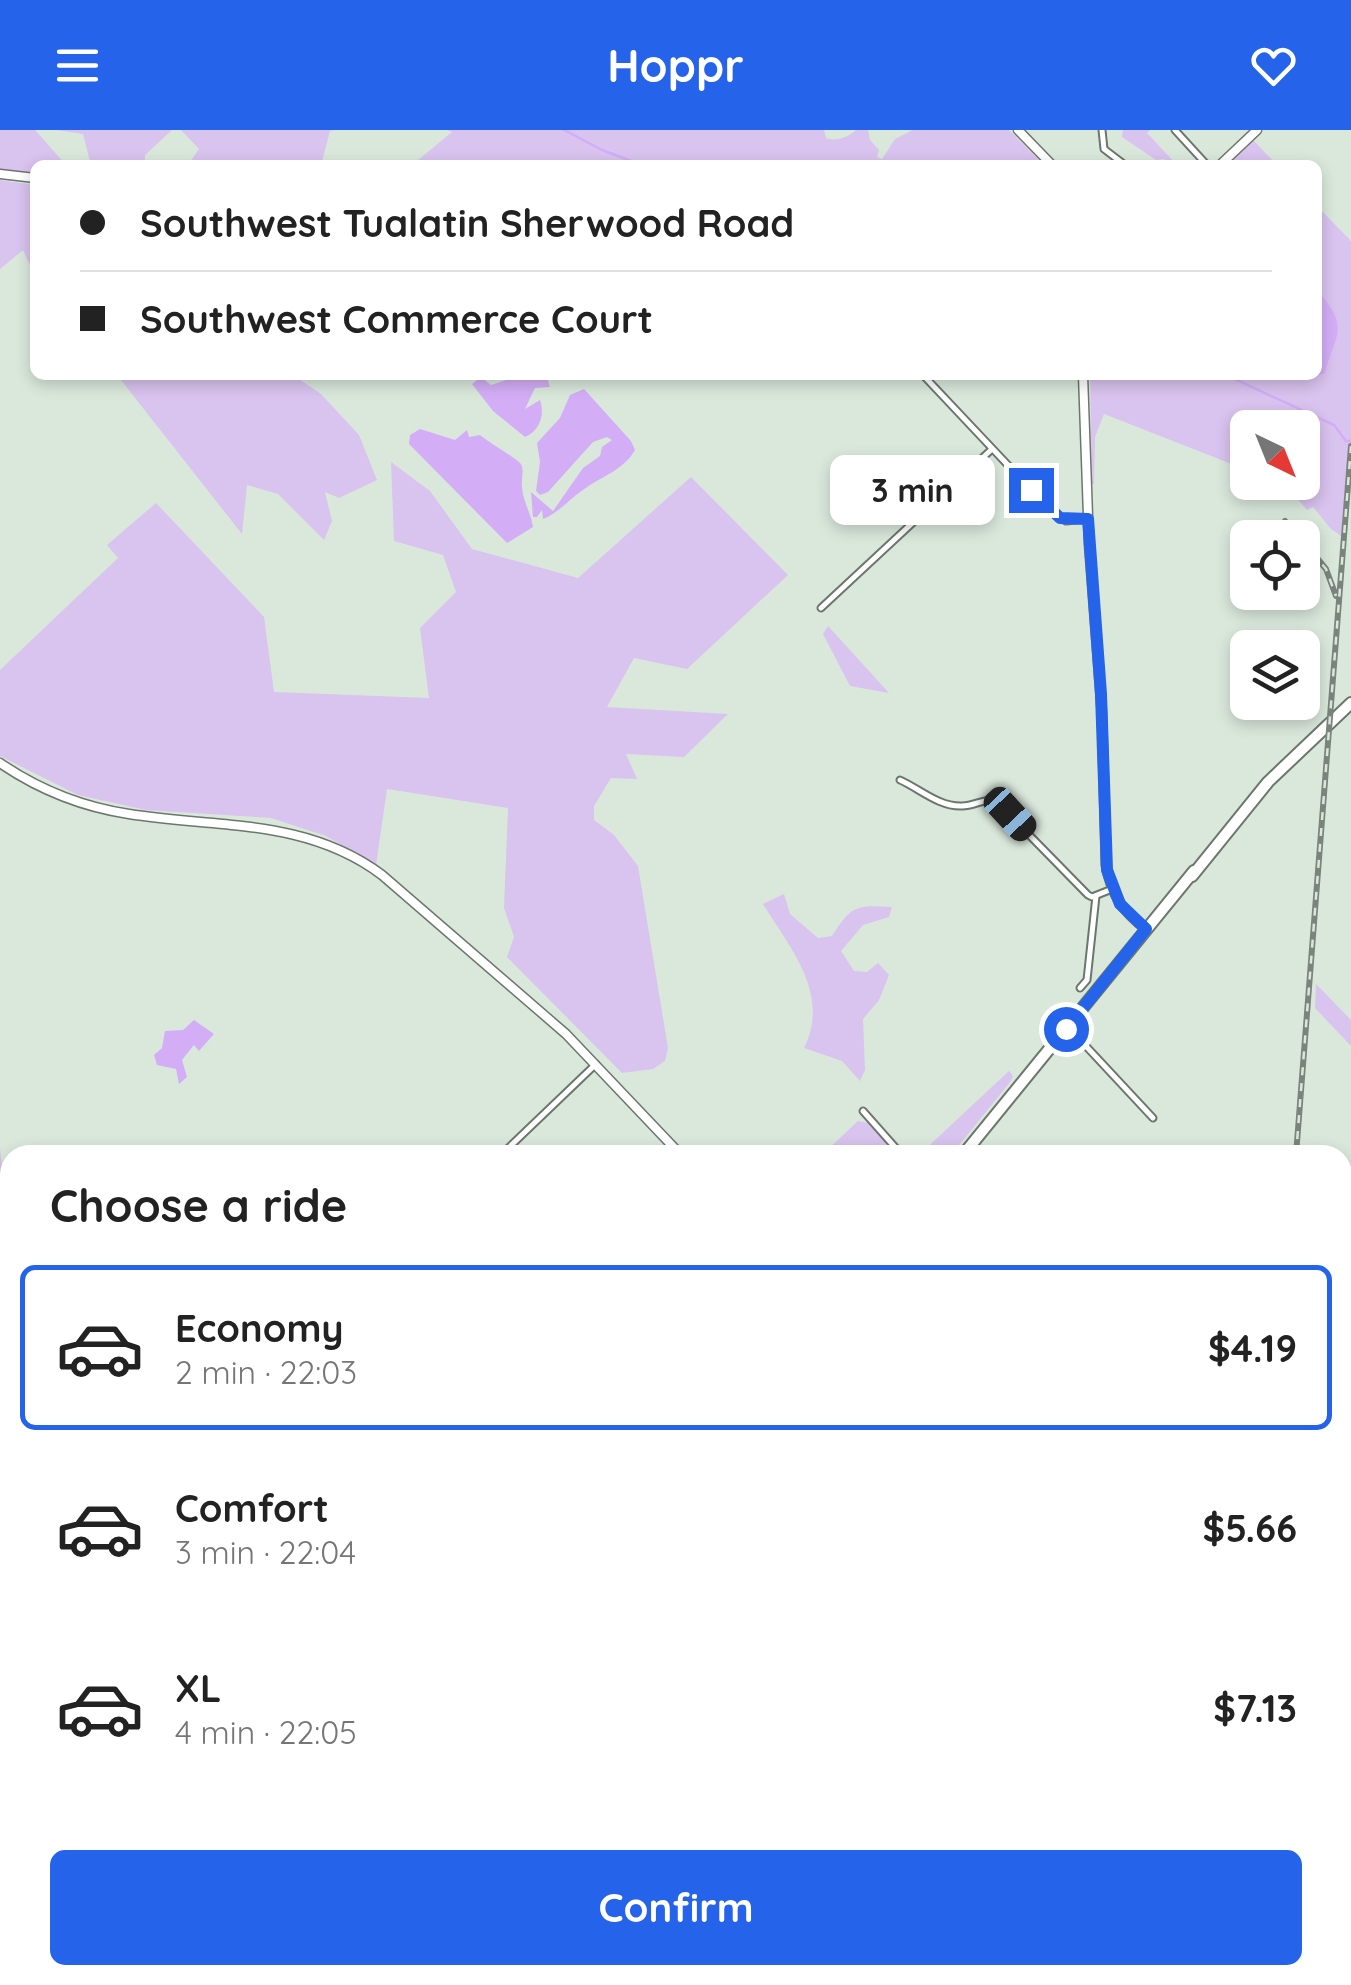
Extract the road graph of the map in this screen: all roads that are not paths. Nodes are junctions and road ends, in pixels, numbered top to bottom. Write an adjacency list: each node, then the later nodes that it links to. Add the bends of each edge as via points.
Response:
1 (1018, 130): 5 (main road)
2 (1102, 130): 6 (street, via 1104,150)
3 (1174, 130): 7 (street)
4 (1255, 131): 8 (main road)
5 (1047, 160)
6 (1117, 160)
7 (1202, 160)
8 (1225, 160)
9 (0, 174): 10 (main road)
10 (30, 177)
11 (928, 380): 13 (street)
12 (1083, 380): 14 (main road)
13 (992, 448): 14 (street, via 1060,518); 15 (street)
14 (1088, 519): 19 (main road)
15 (821, 608)
16 (1351, 703): 21 (highway, via 1268,782)
17 (0, 763): 24 (main road, via 49,790 103,808 286,830 348,853)
18 (900, 780): 20 (street, via 941,804 996,800)
19 (1112, 889): 20 (street); 21 (main road)
20 (1096, 896): 22 (street, via 1087,980)
21 (1146, 929): 23 (highway)
22 (1080, 988)
23 (1066, 1029): 26 (street); 30 (highway)
24 (596, 1064): 27 (street); 28 (main road)
25 (864, 1111): 29 (street)
26 (1153, 1118)
27 (511, 1145)
28 (671, 1145)
29 (893, 1145)
30 (971, 1145)

